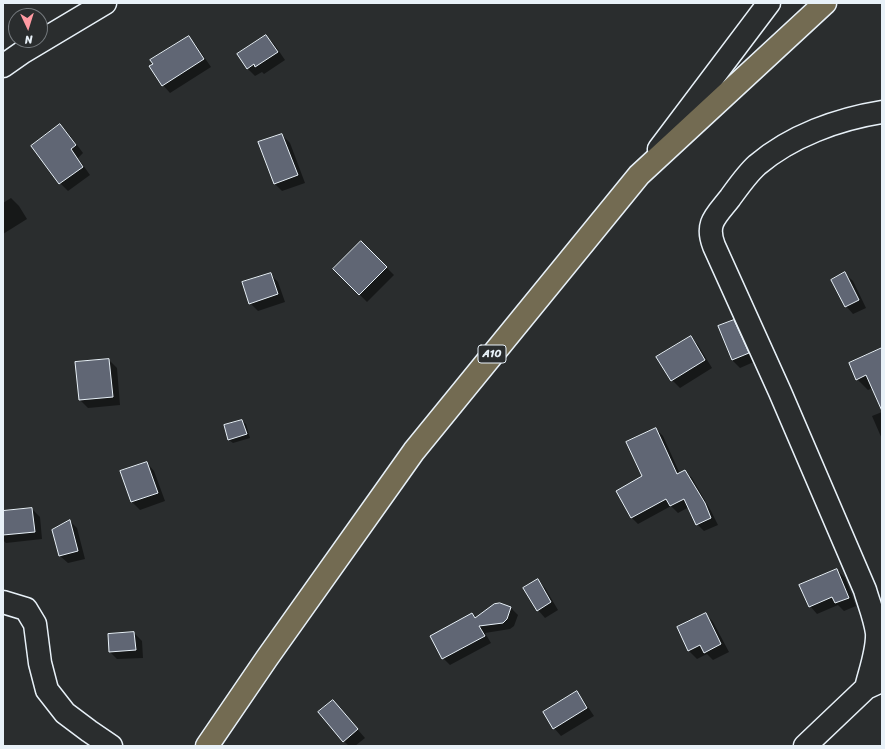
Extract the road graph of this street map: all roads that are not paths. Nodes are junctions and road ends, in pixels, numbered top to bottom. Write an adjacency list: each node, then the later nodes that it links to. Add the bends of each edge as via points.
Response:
1 (106, 3): 4 (street)
2 (769, 3): 6 (street)
3 (825, 3): 6 (main road, A10)
4 (3, 66)
5 (882, 112): 8 (street, via 841,121 781,147 756,166 718,213 710,229 714,246 780,392 867,597 877,634)
6 (639, 175): 10 (main road, A10, via 414,452)
7 (3, 602): 9 (street, via 26,608 35,624 40,663 48,690 65,713)
8 (874, 685): 11 (street)
9 (111, 746)
10 (207, 746)
11 (805, 746)

